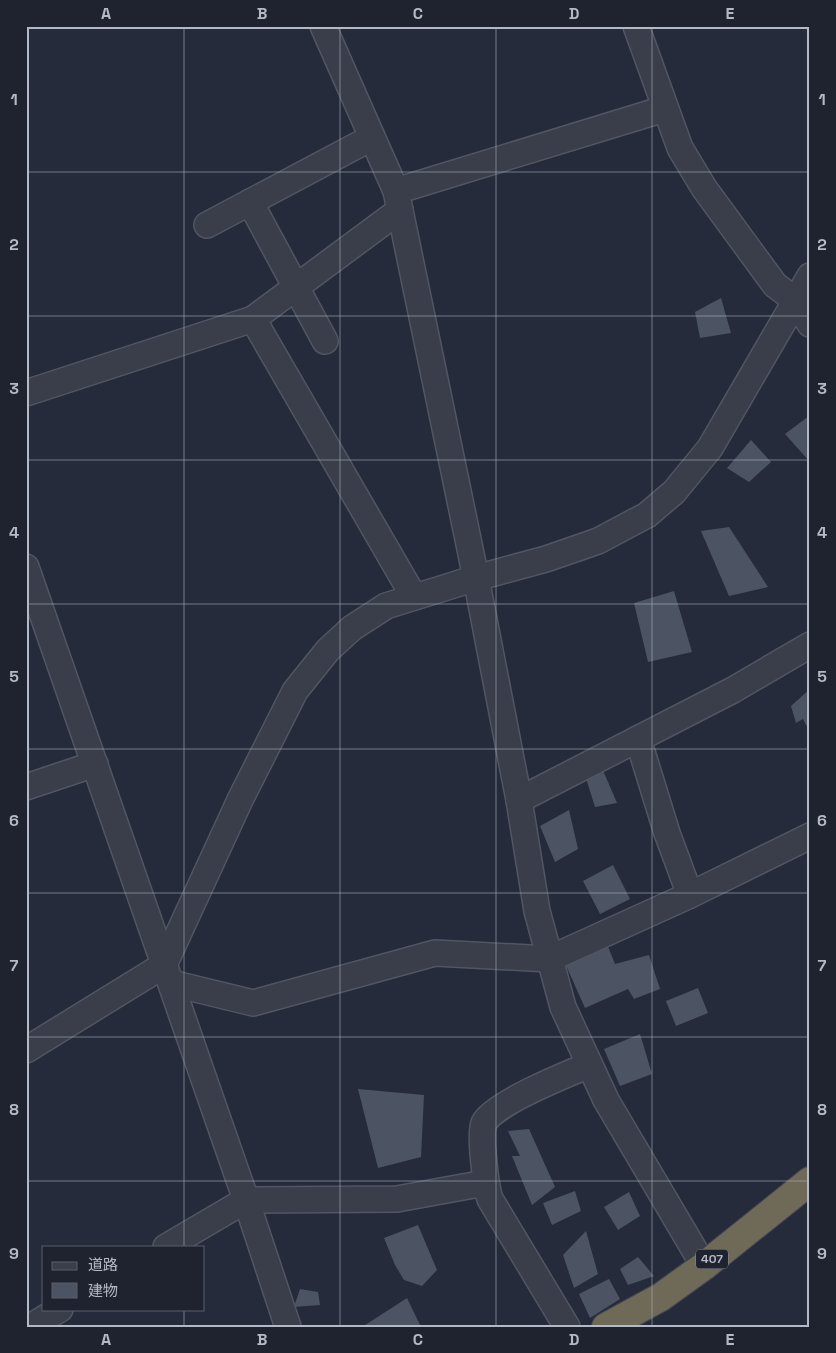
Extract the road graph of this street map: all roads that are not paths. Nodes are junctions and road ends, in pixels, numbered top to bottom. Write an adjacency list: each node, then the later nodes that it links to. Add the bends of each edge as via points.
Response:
1 (323, 26): 4 (street)
2 (636, 26): 3 (street)
3 (664, 109): 5 (street); 10 (street, via 680,148 704,188 775,285)
4 (371, 138): 5 (street); 6 (street)
5 (398, 201): 9 (street); 16 (street)
6 (250, 202): 7 (street); 9 (street)
7 (207, 225)
8 (810, 276): 10 (street)
9 (297, 287): 11 (street); 13 (street)
10 (795, 300): 12 (street); 16 (street, via 781,330 710,448 674,492 647,515 598,541)
11 (254, 319): 14 (street); 17 (street)
12 (810, 324)
13 (325, 340)
14 (26, 393)
15 (26, 567): 20 (street)
16 (476, 578): 17 (street); 22 (street)
17 (414, 597): 26 (street, via 386,606 352,628 328,650 295,692 240,800)
18 (810, 645): 19 (street, via 733,690)
19 (638, 739): 22 (street); 24 (street)
20 (95, 764): 21 (street); 26 (street)
21 (26, 787)
22 (518, 800): 25 (street, via 537,911)
23 (810, 836): 24 (street)
24 (690, 895): 25 (street)
25 (549, 959): 26 (street, via 435,953 253,1003); 28 (street, via 563,1007)
26 (168, 974): 27 (street); 31 (street)
27 (26, 1050)
28 (589, 1065): 30 (street, via 493,1111 484,1124); 33 (street, via 606,1100)
29 (810, 1181): 33 (highway, 407)
30 (485, 1183): 31 (street, via 397,1199); 37 (street, via 490,1199)
31 (246, 1200): 32 (street); 36 (street)
32 (168, 1246)
33 (704, 1266): 38 (highway, 407, via 661,1296)
34 (62, 1316): 35 (street)
35 (30, 1327)
36 (288, 1327)
37 (567, 1327)
38 (606, 1327)

